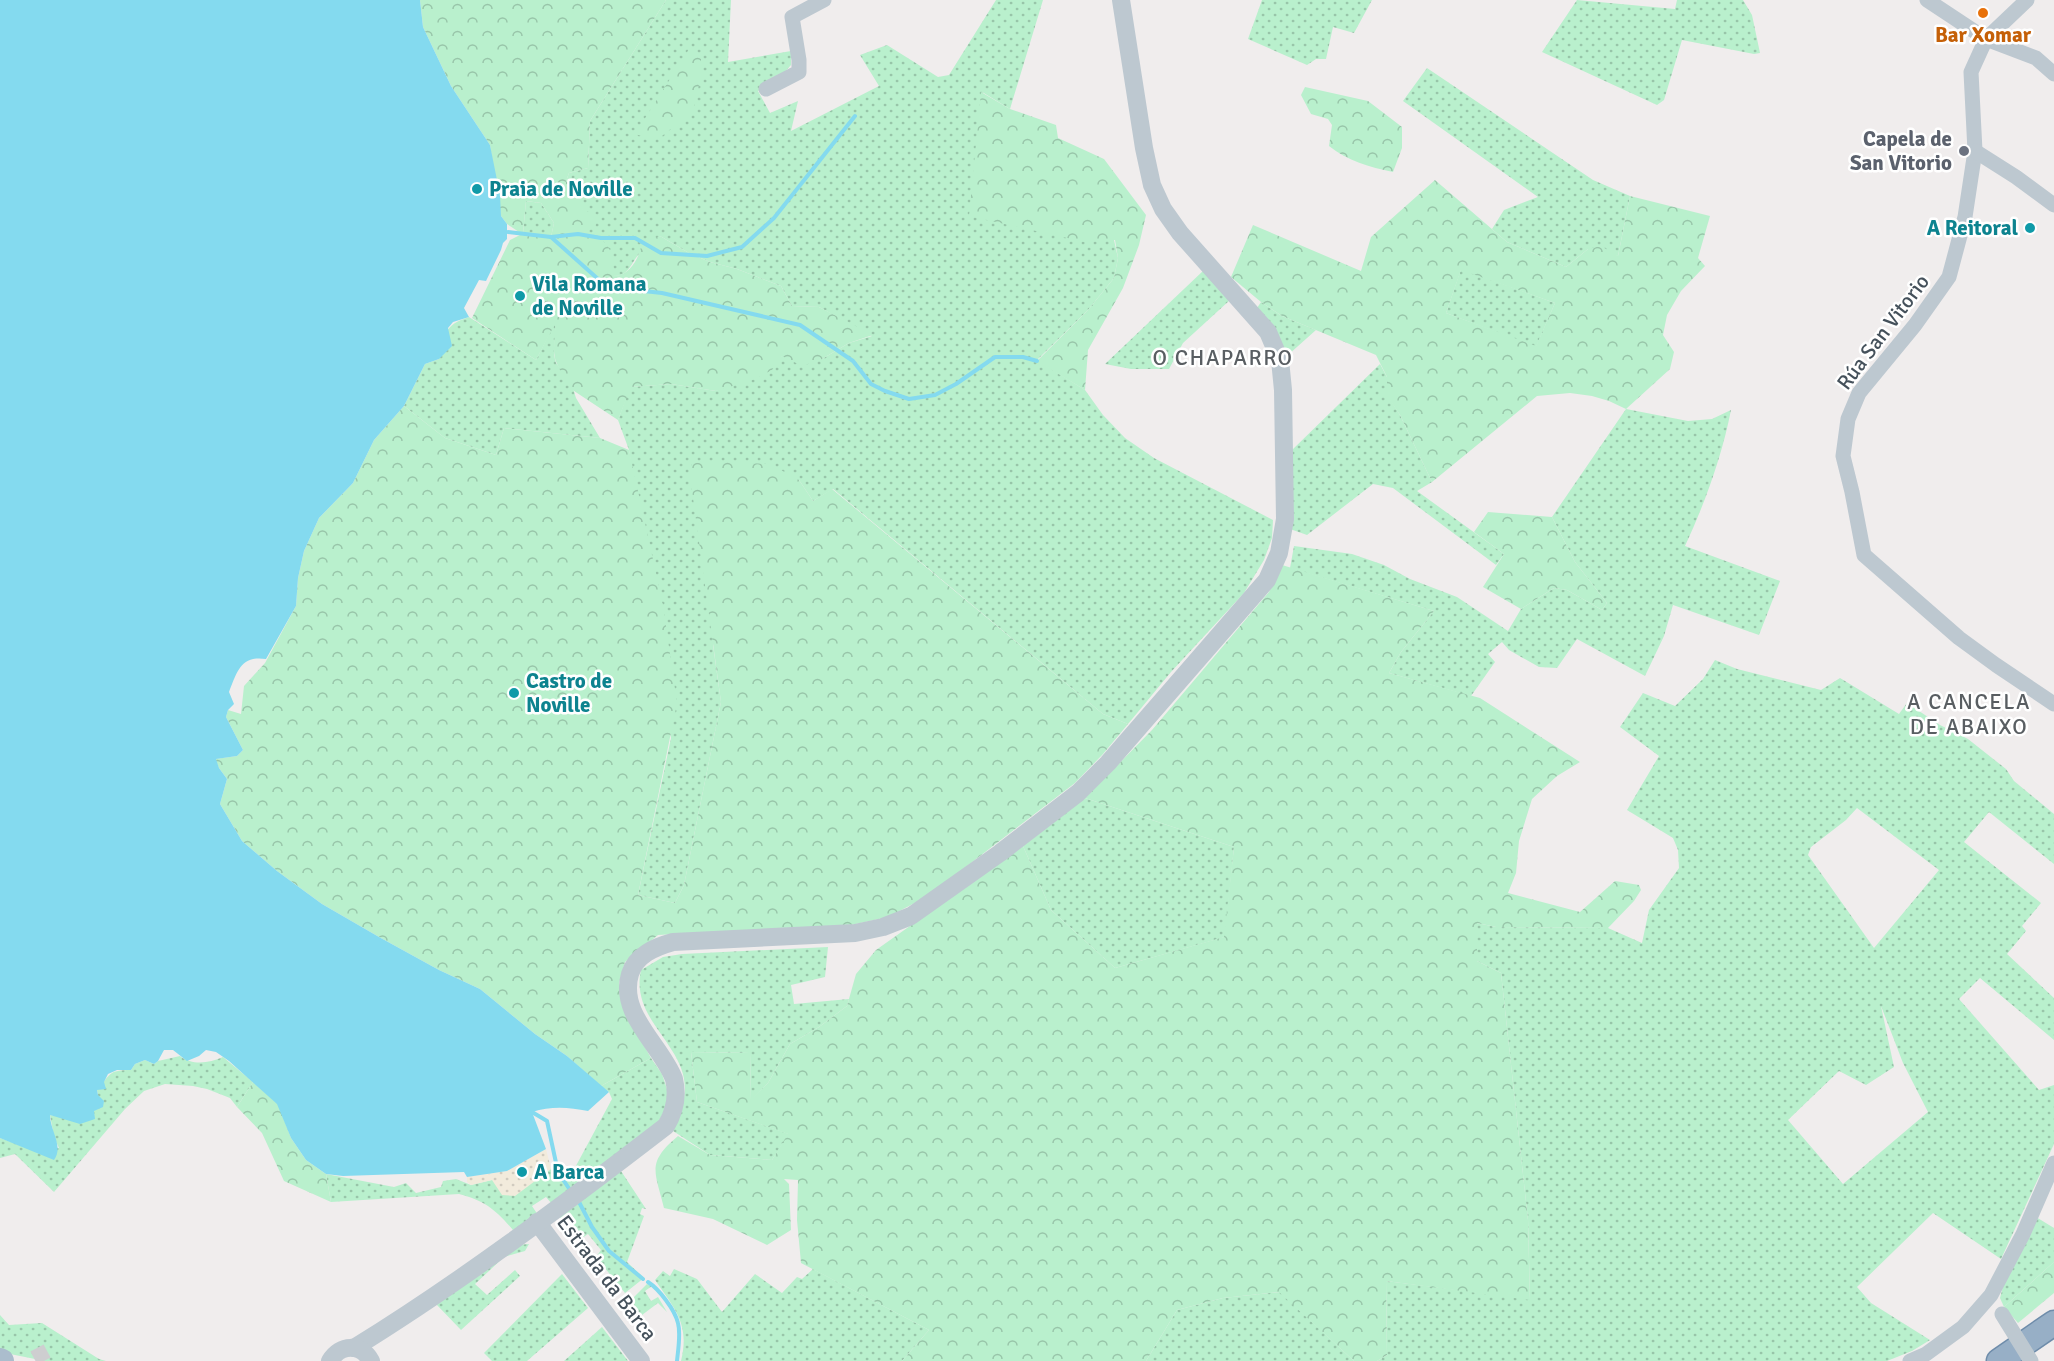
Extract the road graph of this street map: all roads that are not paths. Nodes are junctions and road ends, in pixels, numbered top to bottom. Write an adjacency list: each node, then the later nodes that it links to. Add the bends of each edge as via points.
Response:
1 (824, 0): 7 (street, via 792,18 799,72)
2 (1121, 0): 12 (street, via 1152,185 1180,233 1268,332 1280,360 1285,519 1279,554 1270,573 1116,755 1078,793 911,916 855,933 673,942 641,957 630,976 630,1001 671,1071 676,1087 672,1116 666,1126)
3 (1927, 0): 5 (street)
4 (2027, 0): 5 (street)
5 (1986, 39): 6 (street, via 2036,58); 8 (street, Rúa San Vitorio, via 1971,72)
6 (2054, 74)
7 (766, 89)
8 (1975, 151): 9 (street); 10 (street, Rúa San Vitorio, via 1965,217 1949,277 1859,393 1848,419 1843,456 1864,555 1959,638)
9 (2054, 205)
10 (2054, 704)
11 (2054, 1163): 13 (street)
12 (537, 1222): 14 (street); 19 (street, Estrada da Barca)
13 (1991, 1295): 20 (street, via 1963,1327); 22 (street, bridge)
14 (401, 1319): 16 (street); 18 (street)
15 (2054, 1323): 21 (highway)
16 (354, 1348): 17 (street, via 340,1350); 18 (street)
17 (330, 1361)
18 (371, 1361)
19 (641, 1361)
20 (1910, 1361)
21 (1999, 1361)
22 (2031, 1361)

